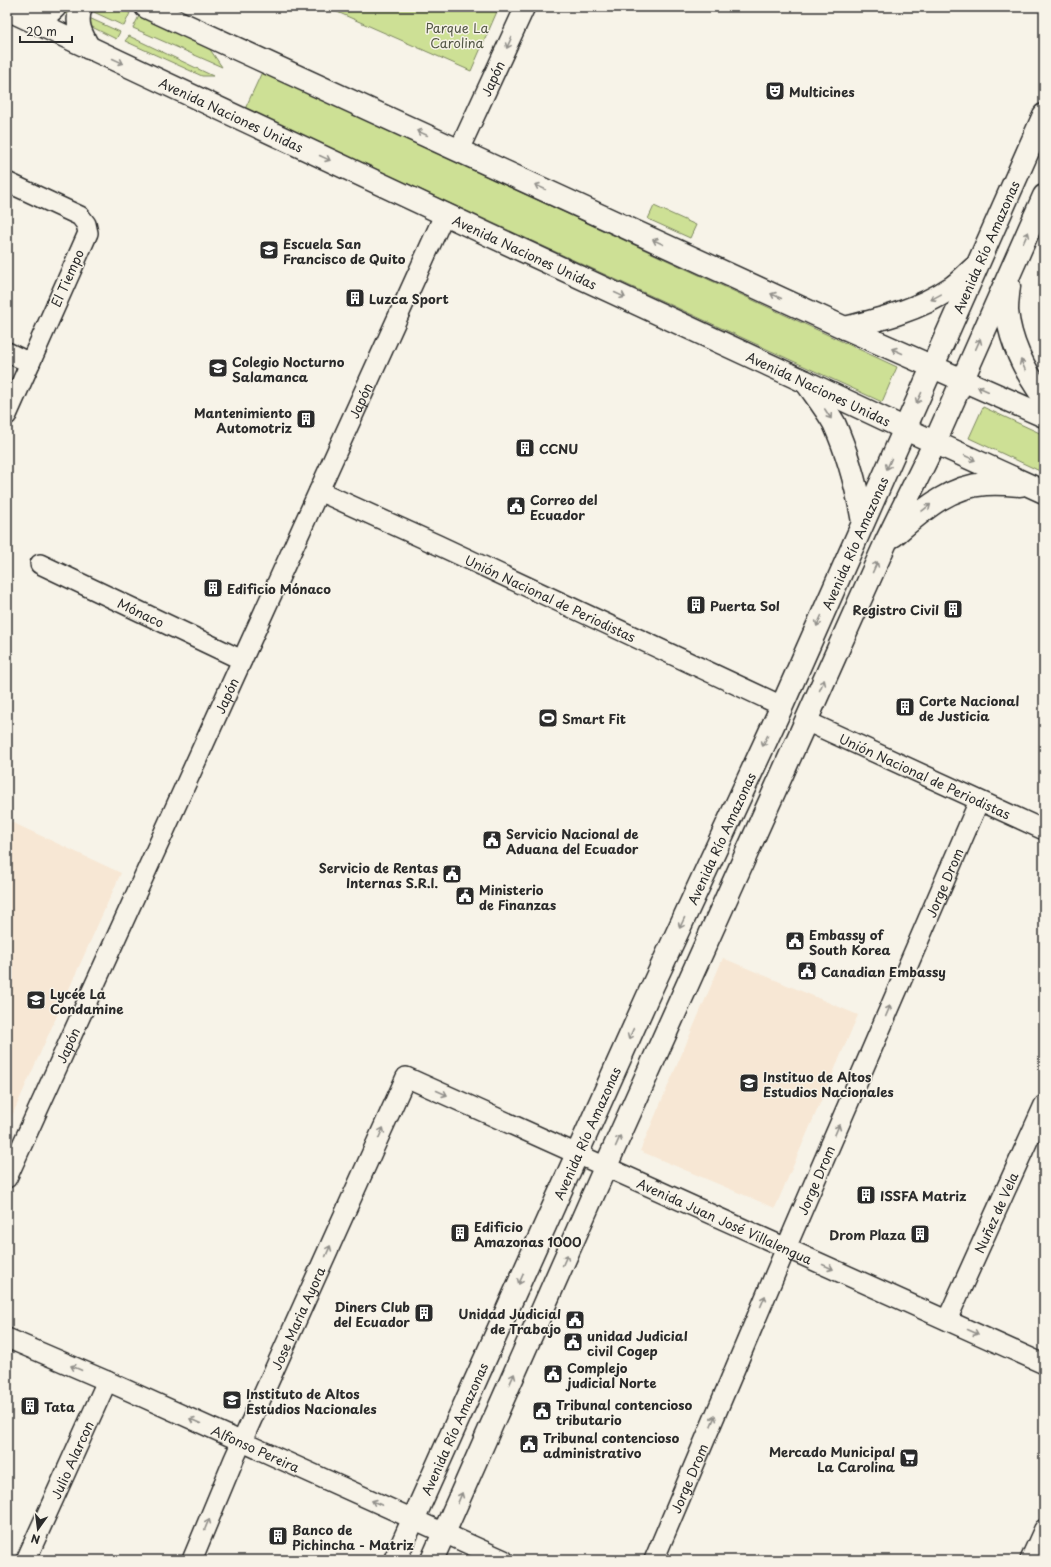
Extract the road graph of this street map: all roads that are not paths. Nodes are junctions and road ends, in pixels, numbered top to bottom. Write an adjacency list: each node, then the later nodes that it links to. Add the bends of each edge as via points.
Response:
1 (55, 7): 5 (main road, via 44,16 33,18)
2 (81, 7): 6 (main road, via 78,28)
3 (146, 7): 8 (main road, one-way to 3)
4 (525, 7): 8 (street, Japón, one-way to 8)
5 (7, 9): 6 (main road, Avenida Naciones Unidas)
6 (89, 48): 11 (main road, Avenida Naciones Unidas, one-way to 11)
7 (1044, 115): 12 (main road, Avenida Río Amazonas)
8 (459, 150): 14 (main road, one-way to 8)
9 (7, 182): 16 (street, El Tiempo, via 80,216 86,224 88,233)
10 (1044, 196): 13 (main road, one-way to 10)
11 (445, 213): 19 (main road, Avenida Naciones Unidas, one-way to 19); 26 (street, Japón)
12 (978, 265): 14 (main road, one-way to 14, via 951,288 922,304 892,316); 17 (main road, Avenida Río Amazonas)
13 (1010, 272): 18 (main road, one-way to 13); 20 (main road, one-way to 13, via 1027,373 1010,329 1007,306)
14 (845, 328): 17 (main road, one-way to 14)
15 (7, 352): 16 (street)
16 (30, 363): 21 (street, El Tiempo)
17 (933, 367): 18 (main road); 23 (main road, Avenida Río Amazonas, one-way to 23)
18 (962, 380): 22 (main road, one-way to 18); 24 (main road)
19 (806, 382): 23 (main road, Avenida Naciones Unidas); 27 (main road, one-way to 27, via 833,423 842,444 858,492)
20 (1044, 398)
21 (7, 415)
22 (1044, 416)
23 (904, 428): 24 (main road, Avenida Naciones Unidas); 27 (main road, Avenida Río Amazonas, one-way to 27)
24 (935, 442): 25 (main road, Avenida Naciones Unidas, one-way to 25); 28 (main road)
25 (1037, 488): 28 (main road, one-way to 25, via 928,506 949,493 985,484)
26 (319, 491): 30 (street, Japón); 31 (street, Unión Nacional de Periodistas)
27 (863, 522): 31 (main road, Avenida Río Amazonas, one-way to 31)
28 (886, 542): 32 (main road, one-way to 28)
29 (40, 564): 30 (street, Mónaco)
30 (242, 660): 39 (street, Japón)
31 (782, 706): 37 (main road, Avenida Río Amazonas, one-way to 37)
32 (806, 721): 33 (street, Unión Nacional de Periodistas); 38 (main road, one-way to 32)
33 (979, 801): 34 (street, Unión Nacional de Periodistas); 40 (street, Jorge Drom, one-way to 33)
34 (1044, 830)
35 (406, 1077): 37 (street, Avenida Juan José Villalengua, one-way to 37); 45 (street, Jose Maria Ayora, one-way to 35)
36 (1044, 1105): 41 (street, Nuñez de Vela)
37 (578, 1154): 38 (street, Avenida Juan José Villalengua); 46 (main road, Avenida Río Amazonas, one-way to 46)
38 (606, 1167): 40 (street, Avenida Juan José Villalengua); 48 (main road, one-way to 38)
39 (7, 1178)
40 (786, 1248): 41 (street, Avenida Juan José Villalengua, one-way to 41); 54 (street, Jorge Drom, one-way to 40)
41 (947, 1320): 43 (street, Avenida Juan José Villalengua, one-way to 43)
42 (7, 1338): 44 (street, Alfonso Pereira, one-way to 42)
43 (1044, 1364)
44 (107, 1381): 45 (street, Alfonso Pereira, one-way to 44); 49 (street, Julio Alarcon)
45 (241, 1443): 46 (street, Alfonso Pereira, one-way to 45); 50 (street, Jose Maria Ayora, one-way to 45)
46 (413, 1519): 48 (street, Alfonso Pereira); 51 (main road, Avenida Río Amazonas)
47 (1044, 1529): 55 (street)
48 (445, 1534): 52 (main road); 53 (street, Alfonso Pereira)
49 (26, 1560)
50 (192, 1560)
51 (394, 1560)
52 (432, 1560)
53 (504, 1560)
54 (654, 1560)
55 (1030, 1560)

